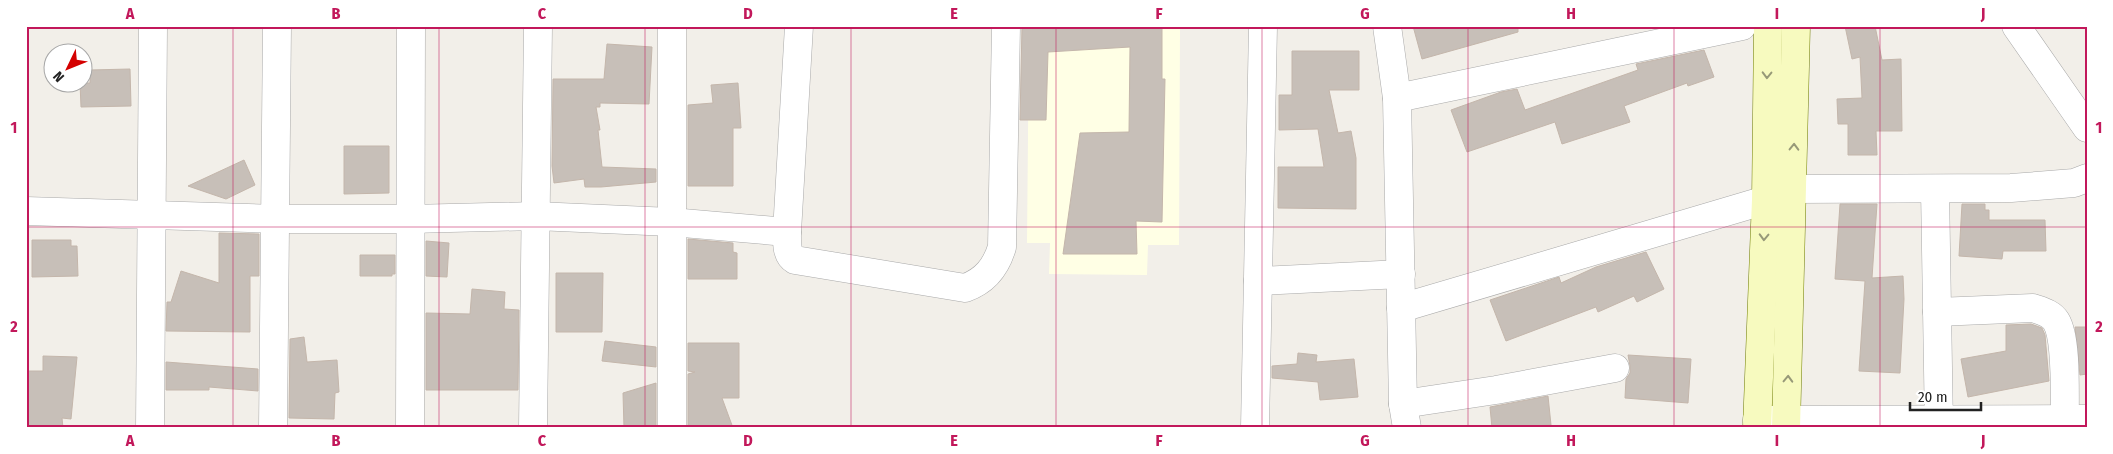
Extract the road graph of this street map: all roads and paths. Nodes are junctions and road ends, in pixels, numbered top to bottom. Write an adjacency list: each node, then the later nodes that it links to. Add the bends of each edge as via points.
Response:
1 (153, 26): 21 (street)
2 (277, 26): 23 (street)
3 (410, 26): 24 (street)
4 (538, 26): 22 (street)
5 (672, 26): 25 (street)
6 (799, 26): 26 (street)
7 (1006, 26): 26 (street, via 1002,247 998,261 988,275 964,288 795,260 789,254)
8 (1263, 26): 28 (street)
9 (1387, 26): 14 (street)
10 (1742, 26): 14 (street)
11 (1768, 26): 19 (main road, one-way to 19)
12 (1796, 26): 17 (main road, one-way to 12)
13 (2016, 26): 15 (street)
14 (1397, 98): 27 (street)
15 (2087, 128)
16 (2087, 178): 18 (street, via 2074,183 2011,188)
17 (1793, 189): 18 (street); 36 (main road, one-way to 17)
18 (1935, 189): 30 (street)
19 (1766, 200): 29 (street); 35 (main road, one-way to 35)
20 (26, 211): 21 (street)
21 (151, 214): 23 (street); 37 (street)
22 (536, 216): 24 (street); 25 (street); 40 (street)
23 (276, 219): 24 (street); 38 (street)
24 (410, 220): 39 (street)
25 (671, 222): 26 (street); 41 (street)
26 (787, 232)
27 (1401, 274): 28 (street); 29 (street)
28 (1258, 281): 42 (street)
29 (1401, 308): 32 (street)
30 (1937, 312): 33 (street, via 2033,308 2055,319 2060,330); 34 (street)
31 (1615, 368): 32 (street, via 1496,390)
32 (1405, 416)
33 (2072, 422): 34 (street)
34 (1939, 423): 36 (street)
35 (1757, 424): 36 (street)
36 (1786, 424)
37 (150, 428)
38 (273, 428)
39 (410, 428)
40 (533, 428)
41 (672, 428)
42 (1256, 428)

